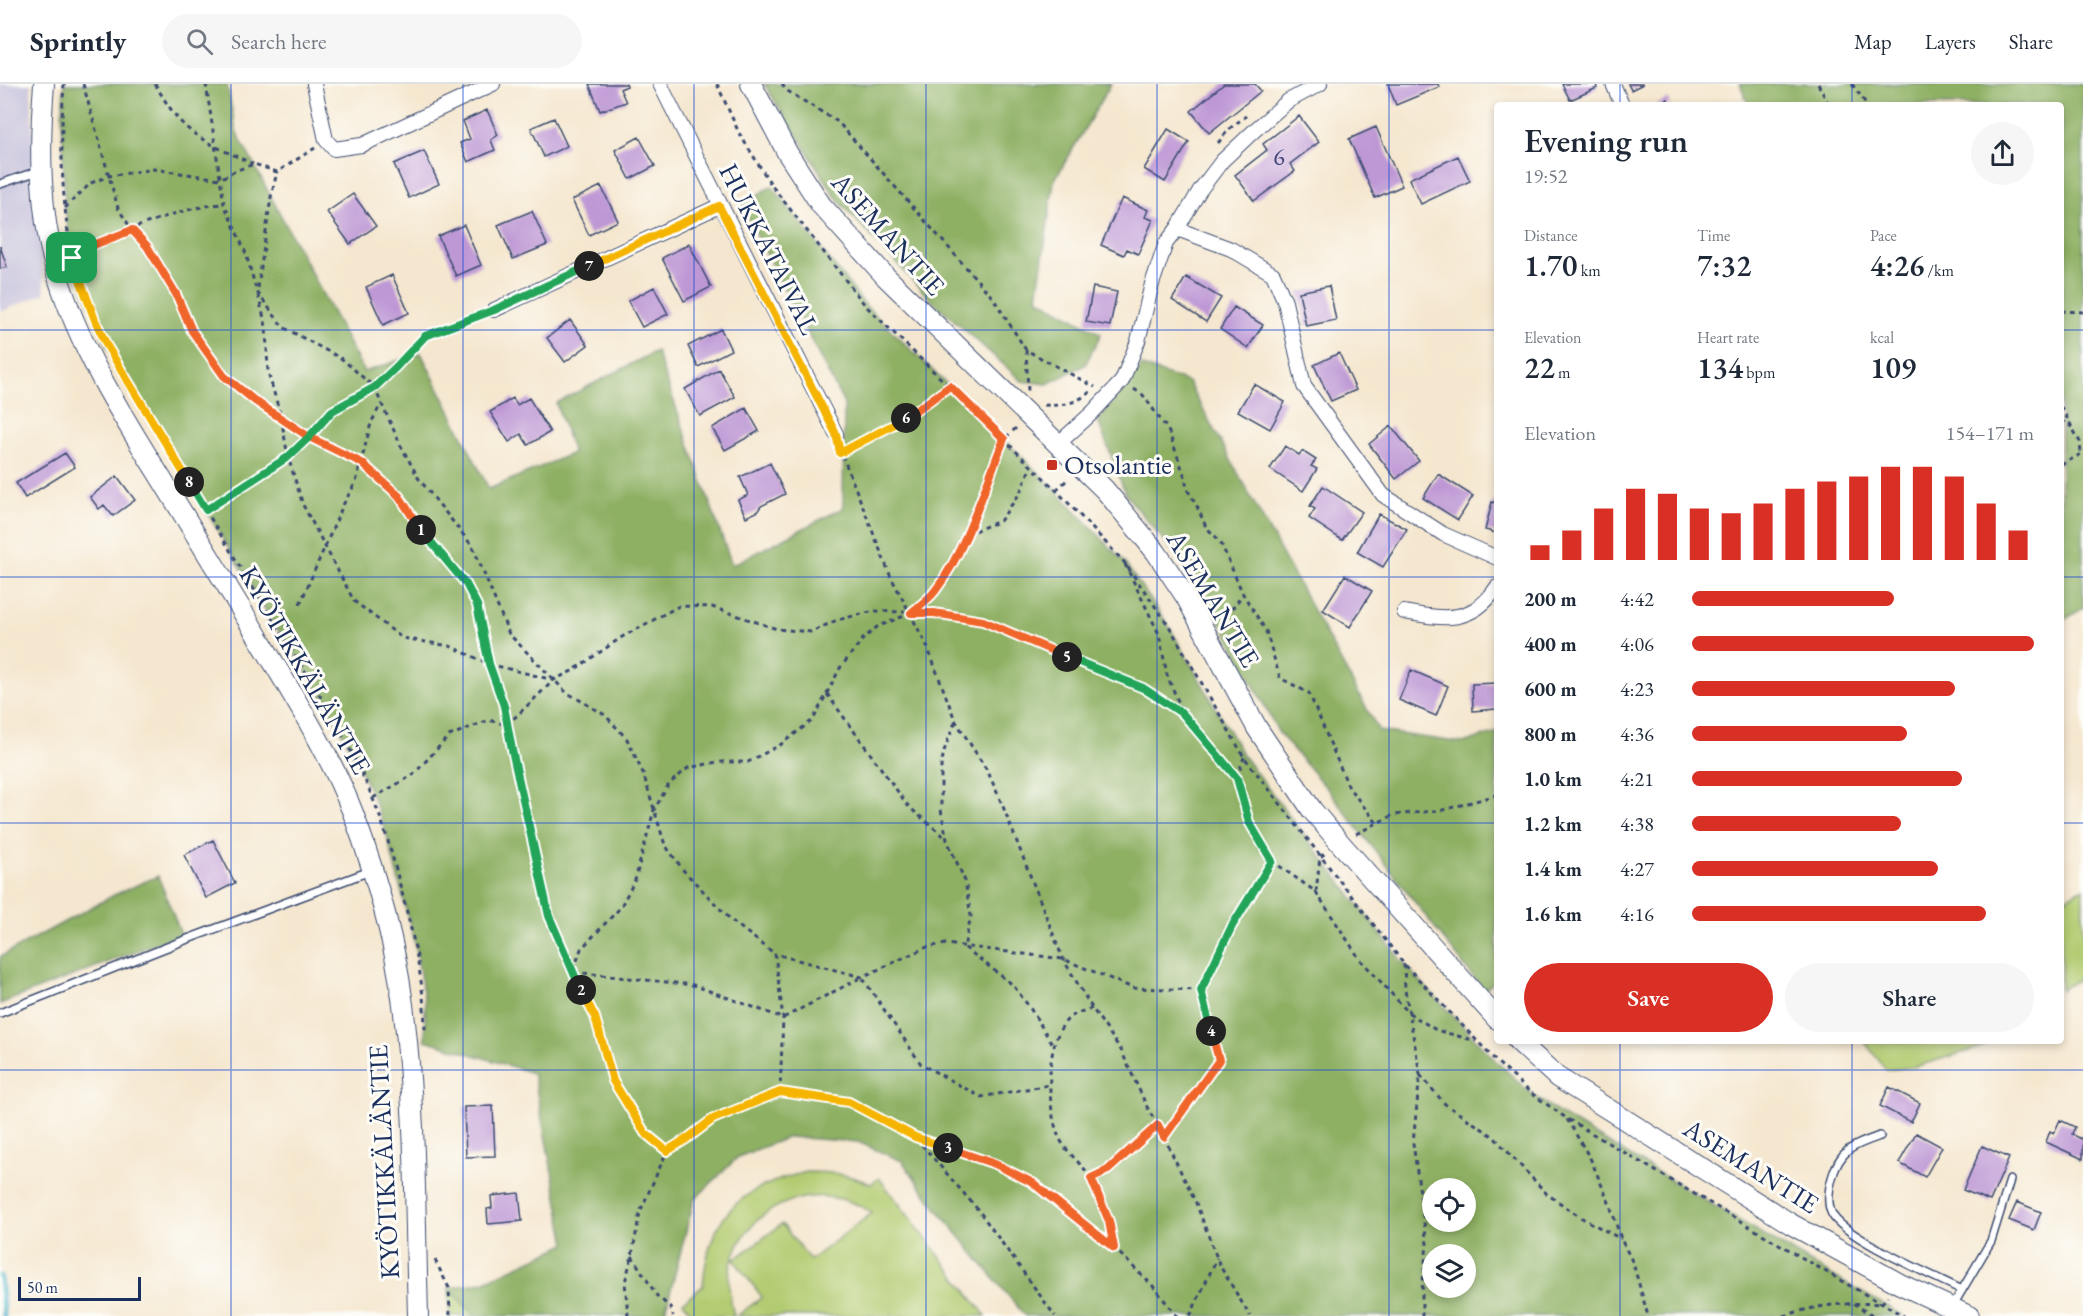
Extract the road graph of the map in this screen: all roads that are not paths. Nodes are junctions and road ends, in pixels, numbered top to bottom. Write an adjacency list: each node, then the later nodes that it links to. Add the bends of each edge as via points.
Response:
1 (44, 84): 9 (main road, KYÖTIKKÄLÄNTIE)
2 (314, 84): 3 (street, via 326,140 334,149 362,145)
3 (493, 84)
4 (660, 84): 11 (street, HUKKATAIVAL)
5 (751, 84): 15 (main road, ASEMANTIE, via 788,154 821,205 886,277)
6 (1613, 84): 8 (street)
7 (1312, 86): 12 (street, via 1288,101 1222,161)
8 (1622, 102)
9 (41, 171): 10 (lane); 19 (main road, KYÖTIKKÄLÄNTIE, via 46,225 57,273 79,334 125,421 292,693 340,784)
10 (0, 184)
11 (719, 206): 13 (street); 14 (street, HUKKATAIVAL)
12 (1178, 229): 15 (street, via 1166,243 1138,341 1122,381); 16 (street, via 1231,249 1273,274 1285,302 1304,386 1383,495 1443,534)
13 (494, 310)
14 (836, 434)
15 (1058, 444): 21 (main road, ASEMANTIE, via 1105,490 1156,552 1209,637 1257,728 1312,810)
16 (1494, 557)
17 (1494, 590): 18 (street, via 1472,613 1439,618)
18 (1404, 612)
19 (372, 870): 20 (lane); 27 (main road, KYÖTIKKÄLÄNTIE, via 390,932 403,1003 411,1089)
20 (0, 1013)
21 (1494, 1016)
22 (1521, 1044): 26 (main road, ASEMANTIE, via 1557,1077 1791,1224)
23 (1880, 1136): 25 (lane, via 1851,1146 1836,1165 1829,1191 1832,1215 1857,1238)
24 (2010, 1180): 25 (lane, via 1991,1240)
25 (1962, 1290): 26 (lane)
26 (1960, 1312)
27 (418, 1316)

